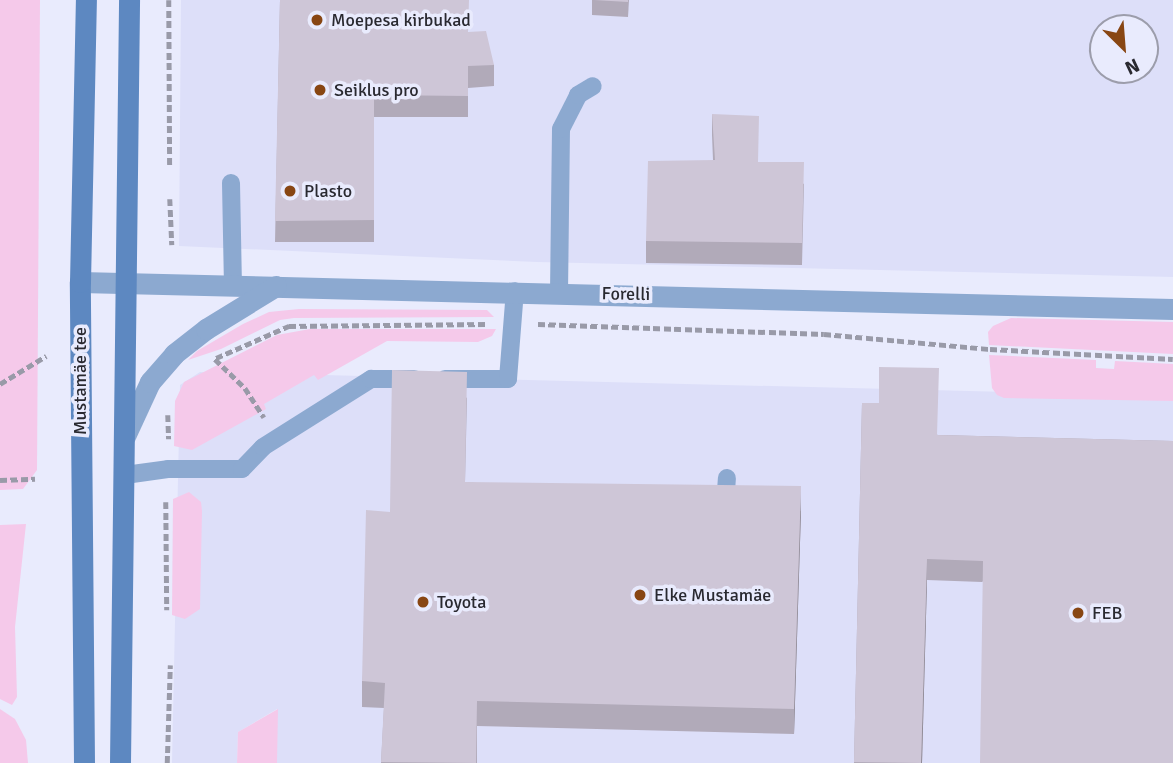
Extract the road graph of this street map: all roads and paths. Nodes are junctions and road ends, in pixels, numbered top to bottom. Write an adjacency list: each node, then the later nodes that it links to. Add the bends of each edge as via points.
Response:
1 (86, 0): 9 (main road, Mustamäe tee)
2 (130, 0): 10 (main road)
3 (169, 0): 5 (path)
4 (593, 86): 14 (lane, via 578,95 561,130)
5 (170, 166)
6 (231, 183): 11 (lane)
7 (170, 199): 8 (path)
8 (172, 245)
9 (80, 282): 10 (street, Forelli); 30 (main road, Mustamäe tee)
10 (127, 282): 11 (street, Forelli); 22 (main road)
11 (233, 285): 12 (street, Forelli)
12 (276, 286): 13 (street, Forelli); 22 (street, via 206,328 174,354 150,382)
13 (515, 292): 14 (street, Forelli); 16 (lane)
14 (559, 293): 15 (street, Forelli)
15 (1173, 309)
16 (513, 324): 18 (path, via 298,325); 19 (path, via 824,334); 23 (lane, via 508,379 371,379)
17 (46, 356): 21 (path)
18 (215, 359): 20 (path); 23 (path, via 246,387)
19 (1173, 359)
20 (204, 362)
21 (0, 384)
22 (125, 436): 24 (main road)
23 (277, 438): 24 (lane, via 242,469 168,469)
24 (125, 475): 31 (main road)
25 (35, 479): 26 (path)
26 (0, 480)
27 (166, 502): 28 (path)
28 (166, 610)
29 (170, 665): 32 (path)
30 (83, 763)
31 (120, 763)
32 (167, 763)

